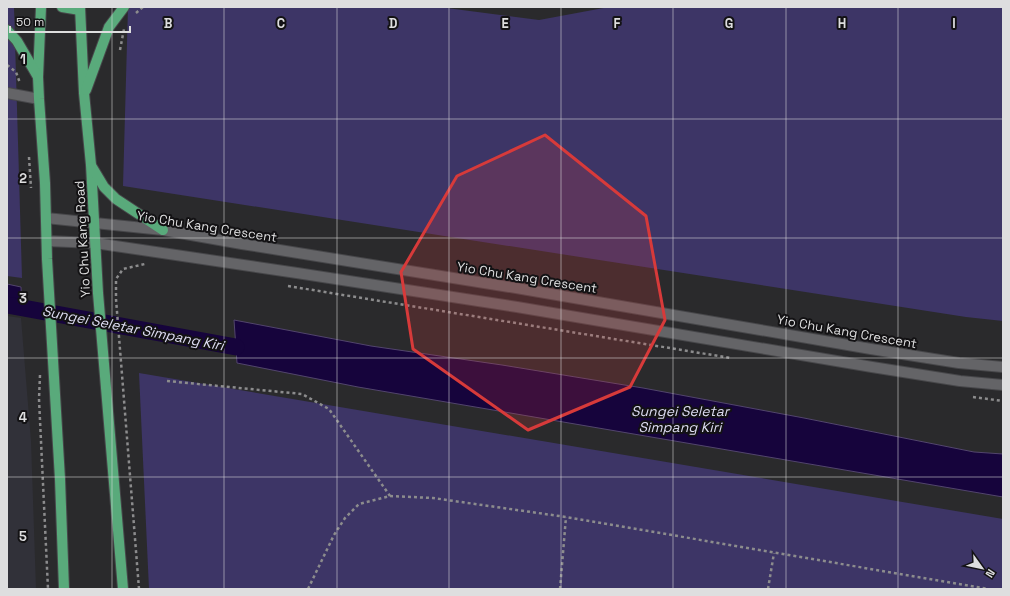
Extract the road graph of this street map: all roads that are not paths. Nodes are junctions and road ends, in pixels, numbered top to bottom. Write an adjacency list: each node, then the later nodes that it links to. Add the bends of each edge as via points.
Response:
1 (41, 7): 6 (main road)
2 (62, 7): 4 (main road)
3 (124, 7): 8 (main road, via 109,27)
4 (82, 8): 8 (main road, Yio Chu Kang Road)
5 (7, 30): 6 (main road, via 17,41)
6 (38, 78): 9 (main road)
7 (7, 93): 9 (lane)
8 (84, 93): 10 (main road, Yio Chu Kang Road)
9 (39, 99): 11 (main road)
10 (91, 165): 12 (main road, Yio Chu Kang Road); 13 (main road, via 104,187 116,199)
11 (46, 218): 12 (lane, Yio Chu Kang Crescent); 14 (main road)
12 (94, 223): 13 (lane, Yio Chu Kang Crescent); 15 (main road, Yio Chu Kang Road)
13 (163, 230): 16 (lane, Yio Chu Kang Crescent, via 959,363)
14 (47, 241): 15 (lane); 18 (main road)
15 (95, 243): 17 (lane, via 517,307 879,369); 19 (main road, Yio Chu Kang Road)
16 (1003, 367)
17 (1003, 385)
18 (64, 589)
19 (123, 589)

